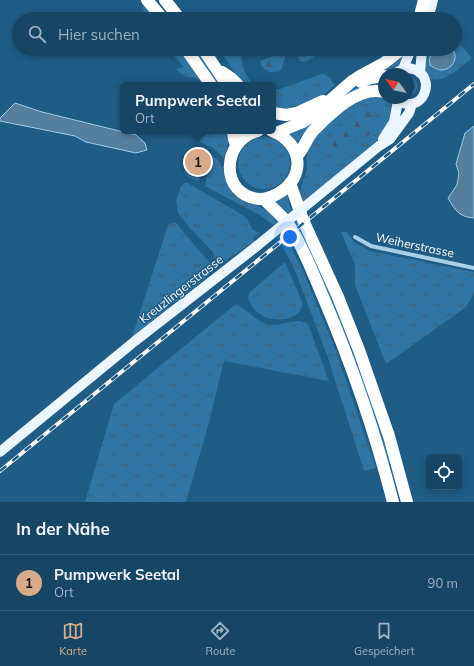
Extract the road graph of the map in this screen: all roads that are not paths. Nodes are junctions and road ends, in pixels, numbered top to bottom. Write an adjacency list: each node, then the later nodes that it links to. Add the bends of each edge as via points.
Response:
1 (147, 0): 5 (highway)
2 (165, 0): 6 (highway)
3 (426, 0): 7 (highway); 8 (main road)
4 (433, 0): 9 (main road)
5 (157, 12)
6 (174, 12)
7 (422, 12)
8 (423, 12)
9 (430, 12)
10 (191, 56): 20 (highway)
11 (208, 56): 16 (highway)
12 (393, 56): 23 (highway)
13 (408, 56): 15 (main road)
14 (421, 56): 18 (main road)
15 (401, 68)
16 (218, 69): 21 (highway); 22 (highway)
17 (414, 70): 18 (main road)
18 (420, 73): 26 (main road, via 425,81 426,90 422,98)
19 (378, 77): 23 (highway)
20 (209, 82)
21 (225, 82)
22 (235, 82)
23 (345, 88): 25 (highway)
24 (378, 91): 36 (highway, via 365,91 349,100 308,136)
25 (331, 99): 29 (highway, via 296,113); 30 (highway, via 303,122)
26 (414, 103)
27 (396, 104): 35 (main road, Kreuzlingerstrasse, via 394,122)
28 (412, 104): 35 (main road, Kreuzlingerstrasse, via 399,129)
29 (276, 113)
30 (276, 131)
31 (276, 133): 36 (highway, via 284,136)
32 (233, 134): 34 (highway)
33 (250, 134): 34 (highway)
34 (236, 145): 38 (highway, via 229,167 236,187 246,195)
35 (378, 146): 41 (main road, Kreuzlingerstrasse, bridge)
36 (297, 156): 37 (highway, via 296,172)
37 (290, 183): 38 (highway, via 280,193); 43 (highway, via 364,364)
38 (264, 199): 42 (highway, via 290,226 319,286 363,402)
39 (355, 237): 40 (street, Weiherstrasse, via 371,246)
40 (474, 268)
41 (0, 452)
42 (393, 502)
43 (407, 502)

